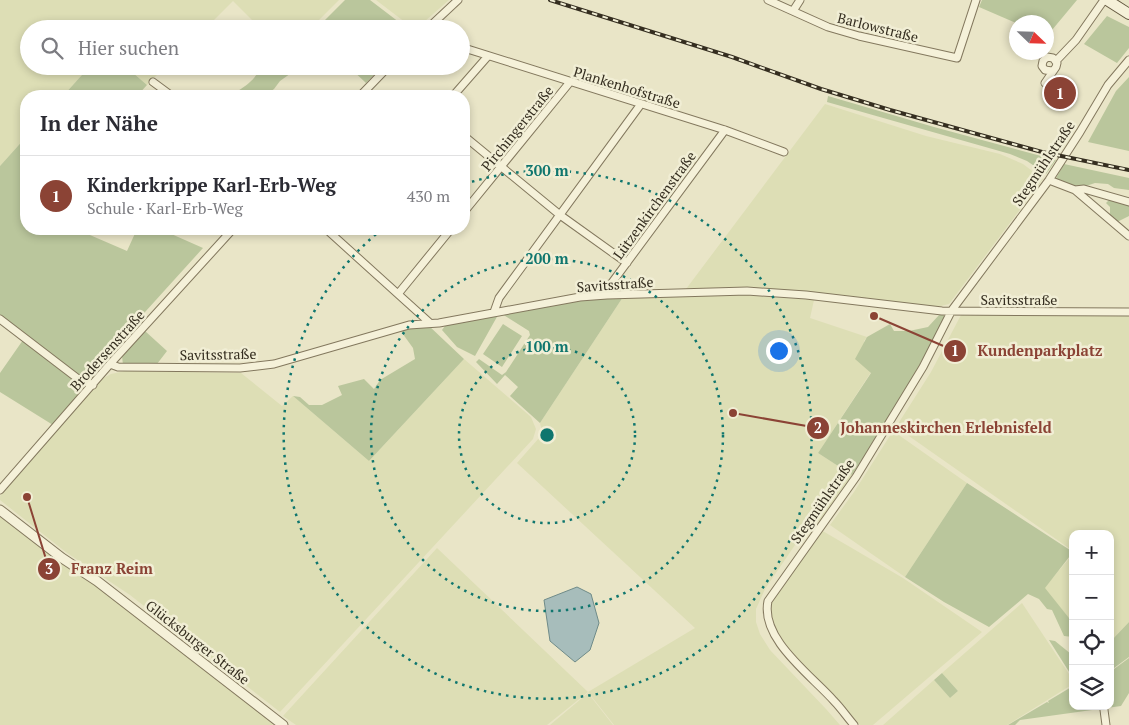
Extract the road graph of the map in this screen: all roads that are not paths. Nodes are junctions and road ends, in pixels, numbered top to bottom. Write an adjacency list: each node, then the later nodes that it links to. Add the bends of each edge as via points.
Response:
1 (458, 0): 8 (street)
2 (768, 0): 6 (street, Barlowstraße)
3 (800, 0): 6 (street)
4 (976, 0): 6 (street, Barlowstraße, via 958,58 859,36)
5 (1106, 0): 7 (main road); 12 (street)
6 (792, 11)
7 (1129, 14)
8 (437, 20)
9 (470, 50): 10 (street, Plankenhofstraße)
10 (488, 56): 16 (street, Plankenhofstraße); 20 (street)
11 (1129, 60): 26 (street, Stegmühlstraße, via 1108,86)
12 (1056, 61): 13 (street); 13 (street, via 1049,57 1043,61 1045,70)
13 (1052, 71): 17 (street)
14 (380, 75): 19 (street)
15 (153, 82): 18 (street)
16 (570, 82): 21 (street, Plankenhofstraße); 25 (street, Pirchingerstraße)
17 (1045, 83)
18 (164, 90)
19 (366, 90)
20 (458, 90)
21 (641, 104): 22 (street, Plankenhofstraße); 30 (street)
22 (724, 130): 24 (street, Plankenhofstraße); 35 (street, Lützenkirchenstraße)
23 (470, 141): 25 (street)
24 (784, 152)
25 (501, 167): 29 (street, Pirchingerstraße); 30 (street)
26 (1049, 180): 27 (street); 38 (street, Stegmühlstraße)
27 (1075, 190): 28 (street, via 1084,189); 34 (street)
28 (1129, 202)
29 (470, 205)
30 (560, 215): 35 (street); 39 (street, via 499,298)
31 (228, 235): 43 (street, Brodersenstraße)
32 (445, 235): 36 (street)
33 (334, 236): 36 (street)
34 (1129, 236)
35 (627, 263): 37 (street, Lützenkirchenstraße)
36 (398, 294): 42 (street)
37 (606, 295): 38 (street, Savitsstraße, via 747,291); 39 (street, Savitsstraße)
38 (952, 310): 40 (street, Savitsstraße); 49 (street, Stegmühlstraße, via 923,367 856,477 768,601 766,609 781,646)
39 (494, 312): 42 (street, Savitsstraße)
40 (1129, 312)
41 (0, 318): 44 (street, via 77,378)
42 (430, 323): 43 (street, Savitsstraße, via 387,330 274,364 240,368 118,367)
43 (110, 364): 44 (street, Brodersenstraße)
44 (93, 385): 45 (street, Brodersenstraße)
45 (0, 490)
46 (0, 510): 48 (street, Glücksburger Straße)
47 (1104, 710): 50 (street)
48 (283, 725)
49 (854, 725)
50 (1106, 725)

